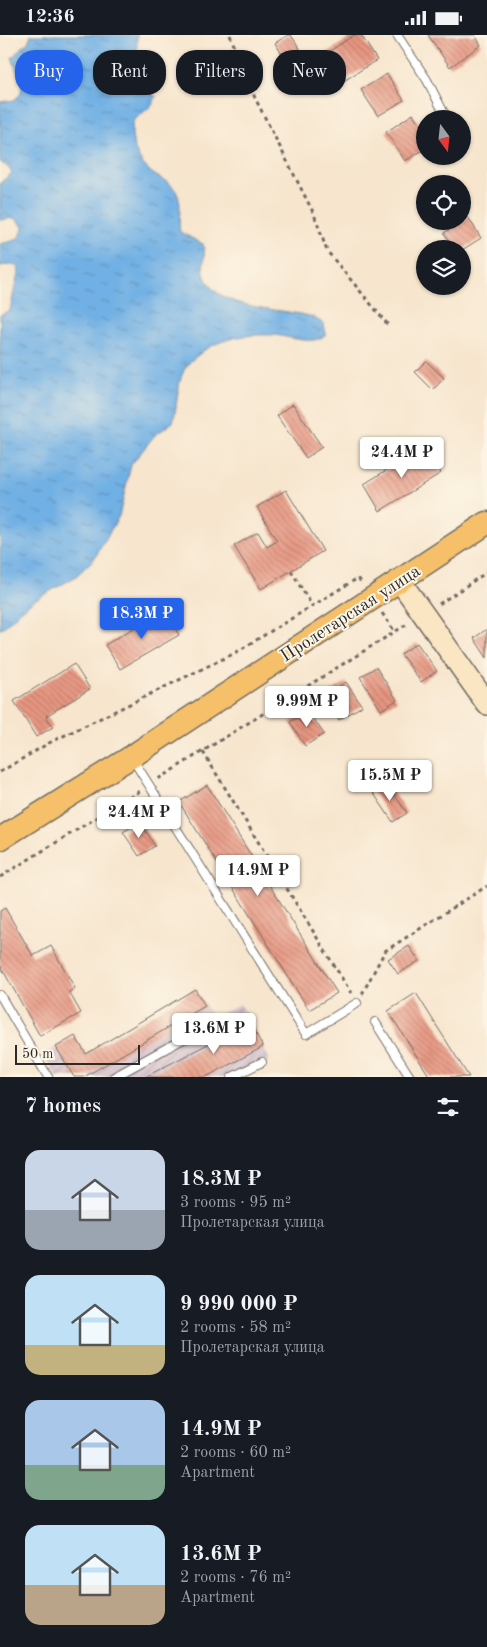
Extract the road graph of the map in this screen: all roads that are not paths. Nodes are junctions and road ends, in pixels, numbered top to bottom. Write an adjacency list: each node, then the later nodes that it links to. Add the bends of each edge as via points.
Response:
1 (397, 35): 2 (lane)
2 (442, 110)
3 (487, 523): 4 (main road, Пролетарская улица)
4 (400, 581): 5 (street, via 429,611); 6 (main road, Пролетарская улица)
5 (487, 704)
6 (131, 757): 7 (main road, Пролетарская улица); 11 (lane, via 306,1034)
7 (36, 816): 8 (main road, Пролетарская улица); 9 (main road, Пролетарская улица)
8 (0, 831)
9 (0, 839)
10 (0, 995): 15 (lane)
11 (357, 1003)
12 (374, 1021): 18 (lane)
13 (205, 1027): 16 (lane)
14 (262, 1062): 17 (lane)
15 (48, 1077)
16 (114, 1077)
17 (232, 1077)
18 (410, 1077)

